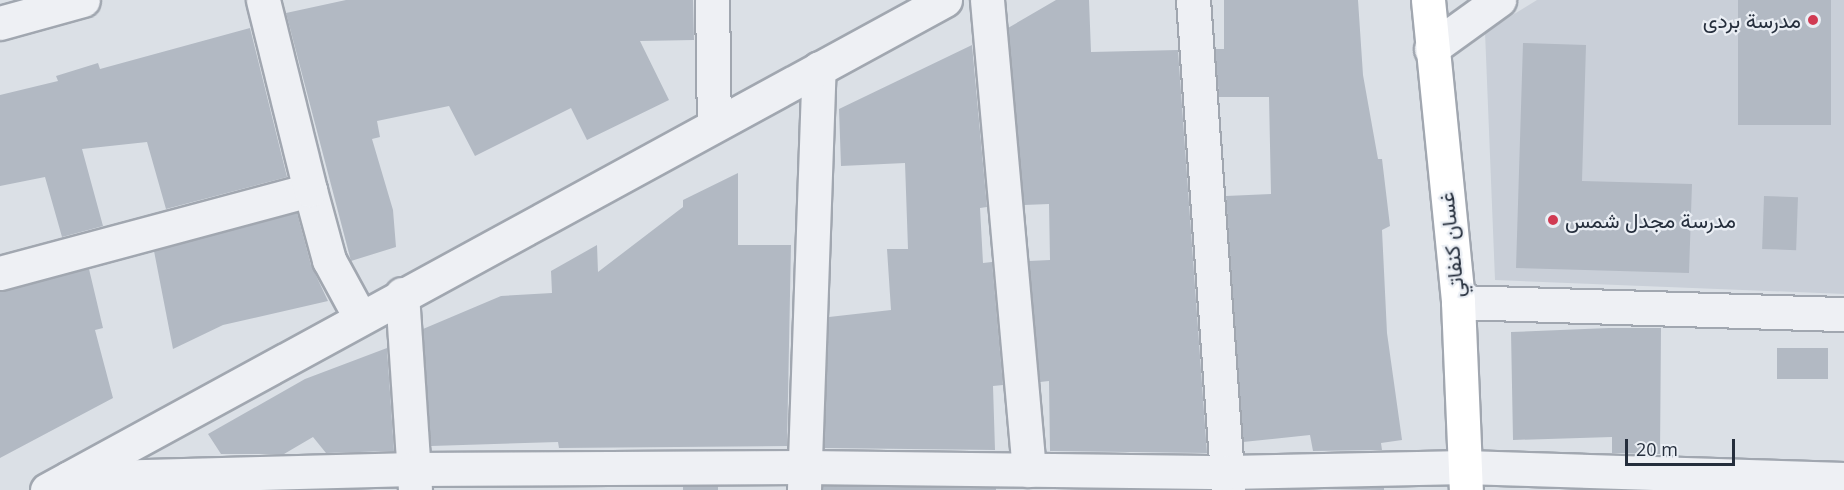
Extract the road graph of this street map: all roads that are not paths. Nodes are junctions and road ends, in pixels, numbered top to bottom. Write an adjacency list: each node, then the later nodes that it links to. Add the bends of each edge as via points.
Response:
1 (83, 0): 10 (street)
2 (263, 0): 14 (street)
3 (712, 0): 13 (street)
4 (945, 0): 9 (street)
5 (987, 0): 20 (street)
6 (1193, 0): 25 (street)
7 (1428, 0): 11 (street, غسان كنفاتي)
8 (1499, 0): 11 (street)
9 (899, 12): 12 (street)
10 (0, 23)
11 (1431, 49): 17 (street, غسان كنفاتي)
12 (819, 68): 13 (street); 21 (street)
13 (714, 125): 16 (street)
14 (310, 190): 15 (street); 19 (street, via 329,260)
15 (0, 273)
16 (402, 294): 19 (street); 24 (street)
17 (1458, 302): 18 (street); 22 (street, غسان كنفاتي)
18 (1844, 314)
19 (360, 317): 26 (street)
20 (1029, 470): 21 (street); 25 (street)
21 (804, 479): 24 (street)
22 (1465, 479): 23 (street); 25 (street)
23 (1844, 479)
24 (414, 480): 26 (street)
25 (1229, 481)
26 (58, 484)

